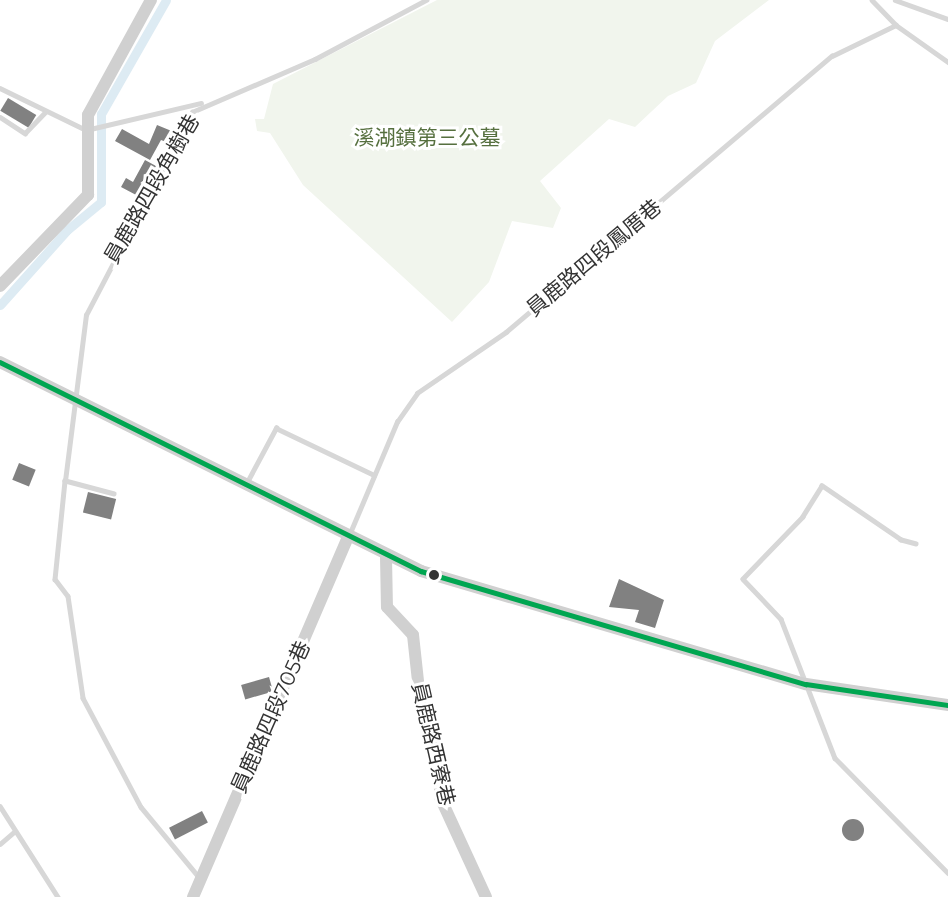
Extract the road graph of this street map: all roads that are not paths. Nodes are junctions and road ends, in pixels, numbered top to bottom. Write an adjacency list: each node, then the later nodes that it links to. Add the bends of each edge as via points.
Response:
1 (151, 0): 12 (street, via 97,96)
2 (426, 0): 9 (lane, 員鹿路四段角樹巷, via 315,59)
3 (872, 0): 6 (lane)
4 (895, 0): 5 (lane)
5 (948, 19)
6 (896, 25): 7 (lane); 16 (lane, 員鹿路四段鳳厝巷, via 832,56 514,325 417,393)
7 (948, 62)
8 (0, 90): 10 (lane)
9 (203, 102): 12 (lane); 15 (lane, 員鹿路四段角樹巷, via 185,123 102,276 86,315)
10 (46, 111): 11 (lane, via 25,133); 12 (lane)
11 (0, 117)
12 (86, 130): 13 (street, via 88,195)
13 (0, 286)
14 (0, 362): 15 (street)
15 (76, 396): 17 (lane, 員鹿路四段角樹巷); 18 (street)
16 (374, 475): 18 (lane, via 276,428); 20 (lane, 員鹿路四段鳳厝巷)
17 (65, 481): 19 (lane); 29 (lane, 員鹿路四段角樹巷, via 55,579 68,596 73,657 83,698 141,807)
18 (246, 484): 20 (street)
19 (114, 494)
20 (348, 537): 22 (street); 29 (street, 員鹿路四段705巷)
21 (916, 544): 23 (lane, via 901,540 822,486 803,517 742,579 781,619)
22 (386, 557): 23 (street); 32 (street, 員鹿路西寮巷, via 387,608 413,635 421,709 439,760 440,797)
23 (806, 684): 24 (street); 28 (lane, via 835,758)
24 (948, 705)
25 (0, 806): 26 (lane)
26 (14, 832): 27 (lane); 30 (lane)
27 (0, 844)
28 (948, 873)
29 (200, 879): 31 (street, 員鹿路四段705巷)
30 (58, 897)
31 (192, 897)
32 (486, 897)

